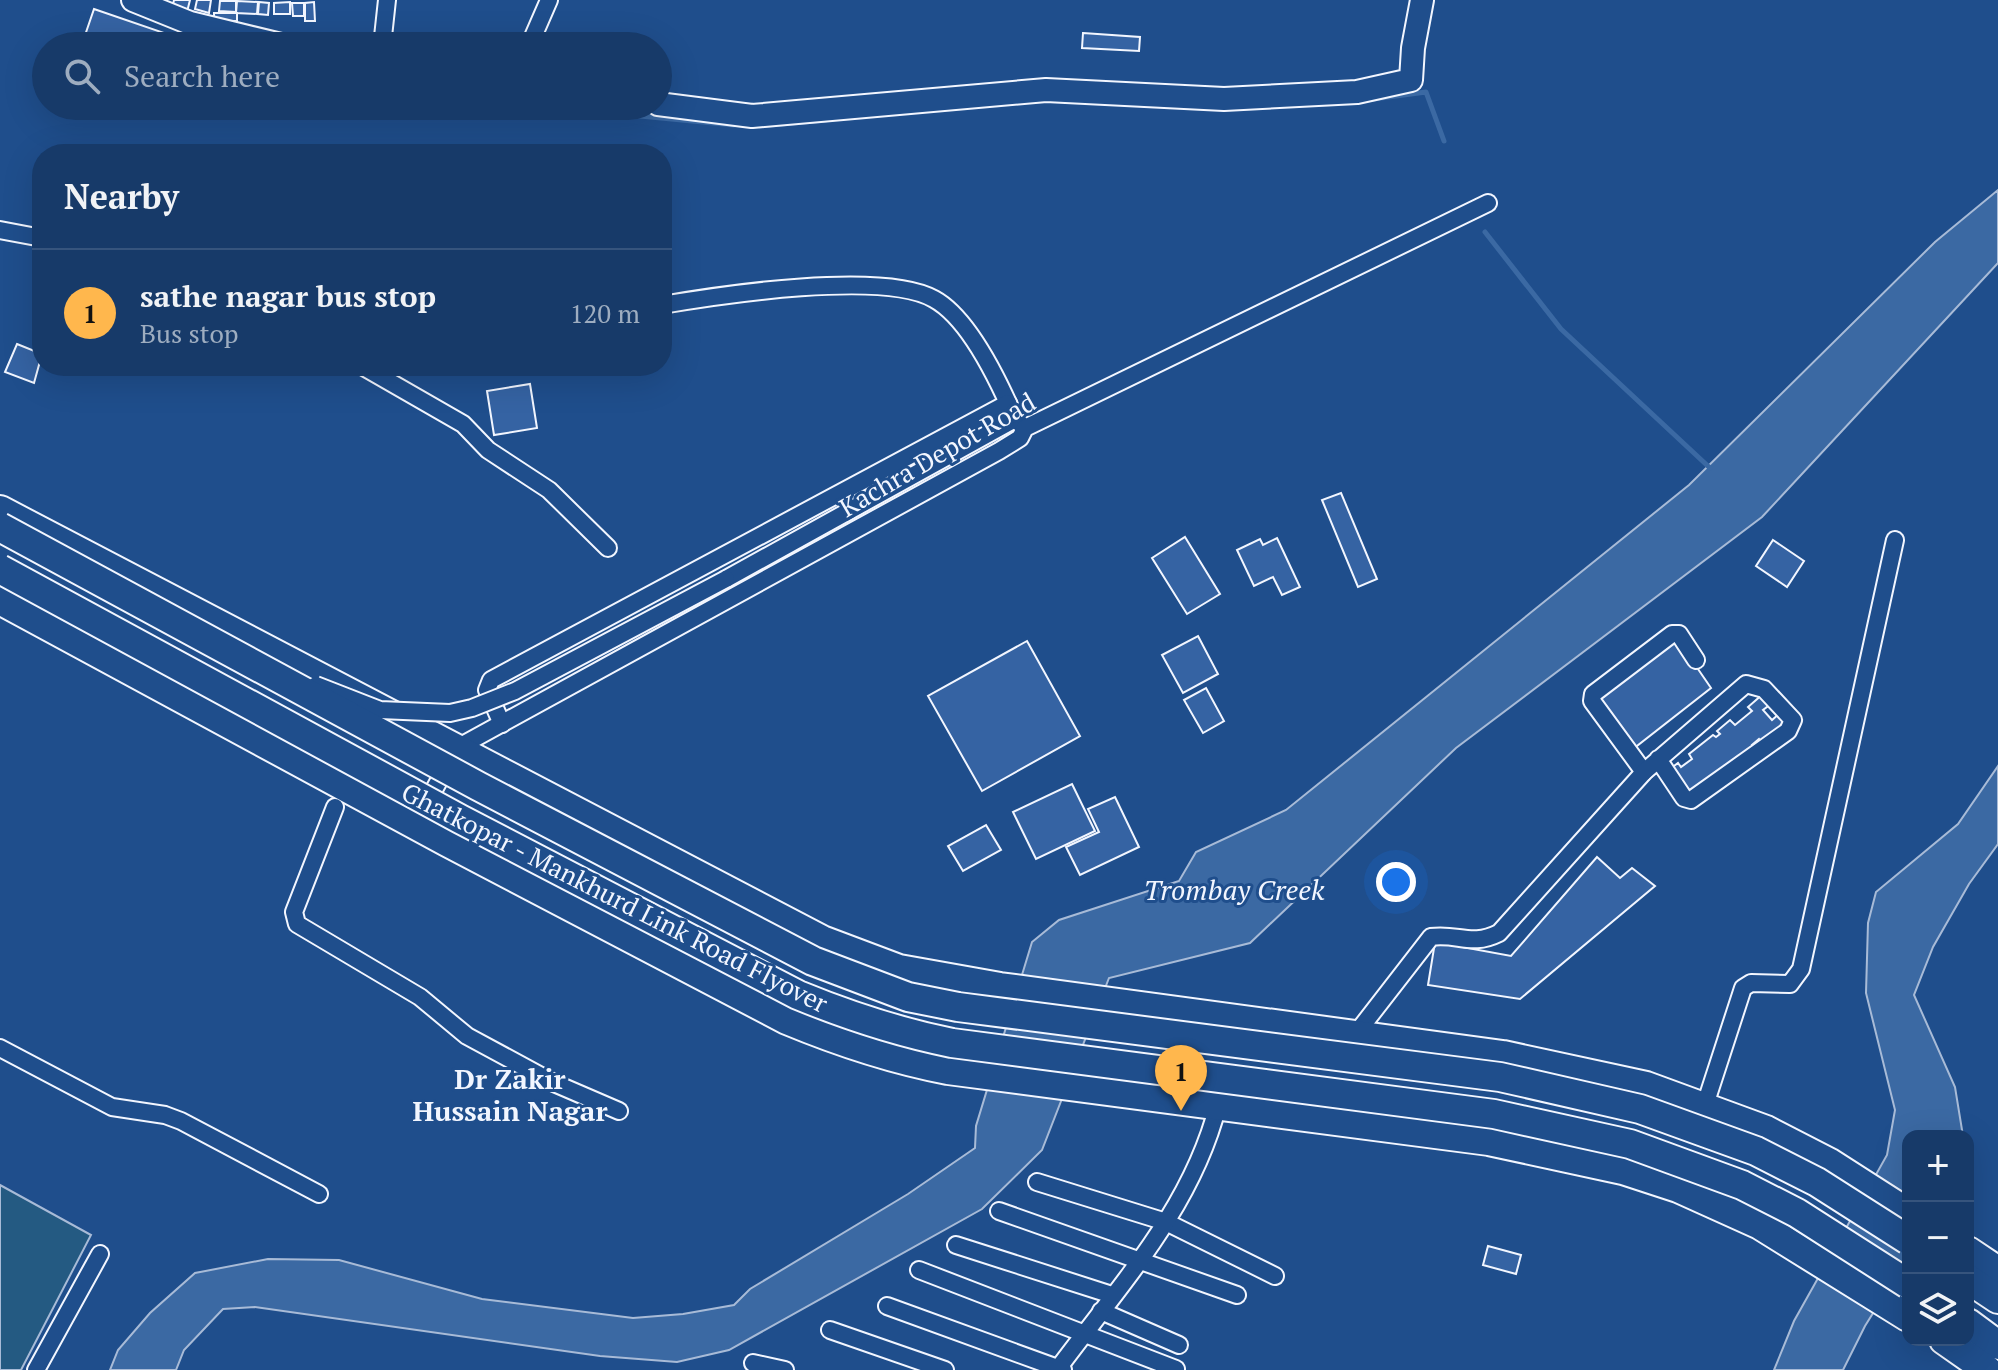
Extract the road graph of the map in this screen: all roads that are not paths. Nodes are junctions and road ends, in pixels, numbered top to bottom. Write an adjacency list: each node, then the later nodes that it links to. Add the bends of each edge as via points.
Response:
1 (387, 0): 6 (street)
2 (549, 0): 7 (street)
3 (1422, 0): 8 (street, via 1411,80 1357,92 1224,99 1046,90 752,116)
4 (145, 2): 5 (street, via 190,23)
5 (227, 32)
6 (384, 32)
7 (535, 32)
8 (672, 106)
9 (1488, 203): 15 (street, Kachra Depot Road)
10 (0, 230): 11 (street)
11 (32, 236)
12 (672, 304): 14 (street, via 783,288 861,287 934,298 961,322)
13 (379, 376): 19 (street, via 463,424 488,450 549,490)
14 (1008, 403): 15 (street); 24 (street, via 491,680 487,690)
15 (1020, 424): 22 (street, Ghatkopar - Mankhurd Link Road Flyover, bridge, via 515,691 450,713 380,710); 24 (street, Kachra Depot Road, via 1020,438 999,451)
16 (0, 510): 25 (highway)
17 (0, 527): 22 (highway, Ghatkopar - Mankhurd Link Road Flyover, bridge)
18 (1895, 540): 34 (street, via 1801,969 1790,984 1751,983 1743,988)
19 (608, 548)
20 (0, 569): 49 (highway, Ghatkopar - Mankhurd Link Road Flyover, bridge, via 460,819 798,995 849,1016 952,1043 1494,1114 1630,1144 1742,1185 1797,1213)
21 (0, 600): 29 (highway)
22 (208, 640): 42 (highway, Ghatkopar - Mankhurd Link Road Flyover, bridge, via 813,961 862,982 958,1007 1500,1077 1640,1109 1756,1151)
23 (1696, 660): 27 (street, via 1679,634 1672,634 1593,694 1592,701)
24 (502, 724): 25 (street, Kachra Depot Road)
25 (457, 748): 29 (street); 30 (highway, via 822,940 899,969)
26 (1658, 759): 26 (street, via 1746,684 1764,689 1793,720 1788,731 1691,800 1684,798); 27 (street)
27 (1644, 772): 30 (street, via 1499,933 1482,942 1431,937)
28 (335, 807): 35 (street, via 294,912 297,924 420,997 467,1036)
29 (414, 825): 33 (highway, via 787,1020 879,1055 948,1070)
30 (1355, 1035): 32 (highway)
31 (0, 1048): 38 (street, via 112,1107 181,1121)
32 (1503, 1055): 34 (highway, via 1646,1086); 36 (highway)
33 (1218, 1105): 36 (highway); 41 (street, via 1195,1176)
34 (1705, 1105): 39 (highway, via 1830,1163)
35 (619, 1111)
36 (1489, 1141): 55 (highway, via 1623,1170 1678,1188 1782,1236)
37 (1037, 1182): 41 (street)
38 (319, 1194)
39 (1902, 1209)
40 (999, 1211): 45 (street)
41 (1166, 1222): 45 (street); 48 (street)
42 (1902, 1236)
43 (956, 1245): 50 (street)
44 (100, 1254): 65 (street)
45 (1142, 1260): 50 (street); 51 (street)
46 (1981, 1267): 52 (highway)
47 (919, 1270): 58 (street)
48 (1275, 1276)
49 (1902, 1280)
50 (1112, 1295): 54 (street)
51 (1237, 1295)
52 (1998, 1299)
53 (887, 1306): 63 (street)
54 (1101, 1311): 58 (street); 59 (street)
55 (1902, 1313)
56 (1974, 1327): 60 (highway)
57 (830, 1330): 67 (street)
58 (1085, 1331): 63 (street); 64 (street)
59 (1179, 1345)
60 (1998, 1345)
61 (1953, 1346): 68 (highway)
62 (753, 1363): 66 (street)
63 (1060, 1369)
64 (1176, 1369)
65 (36, 1370)
66 (785, 1370)
67 (945, 1370)
68 (1987, 1370)

